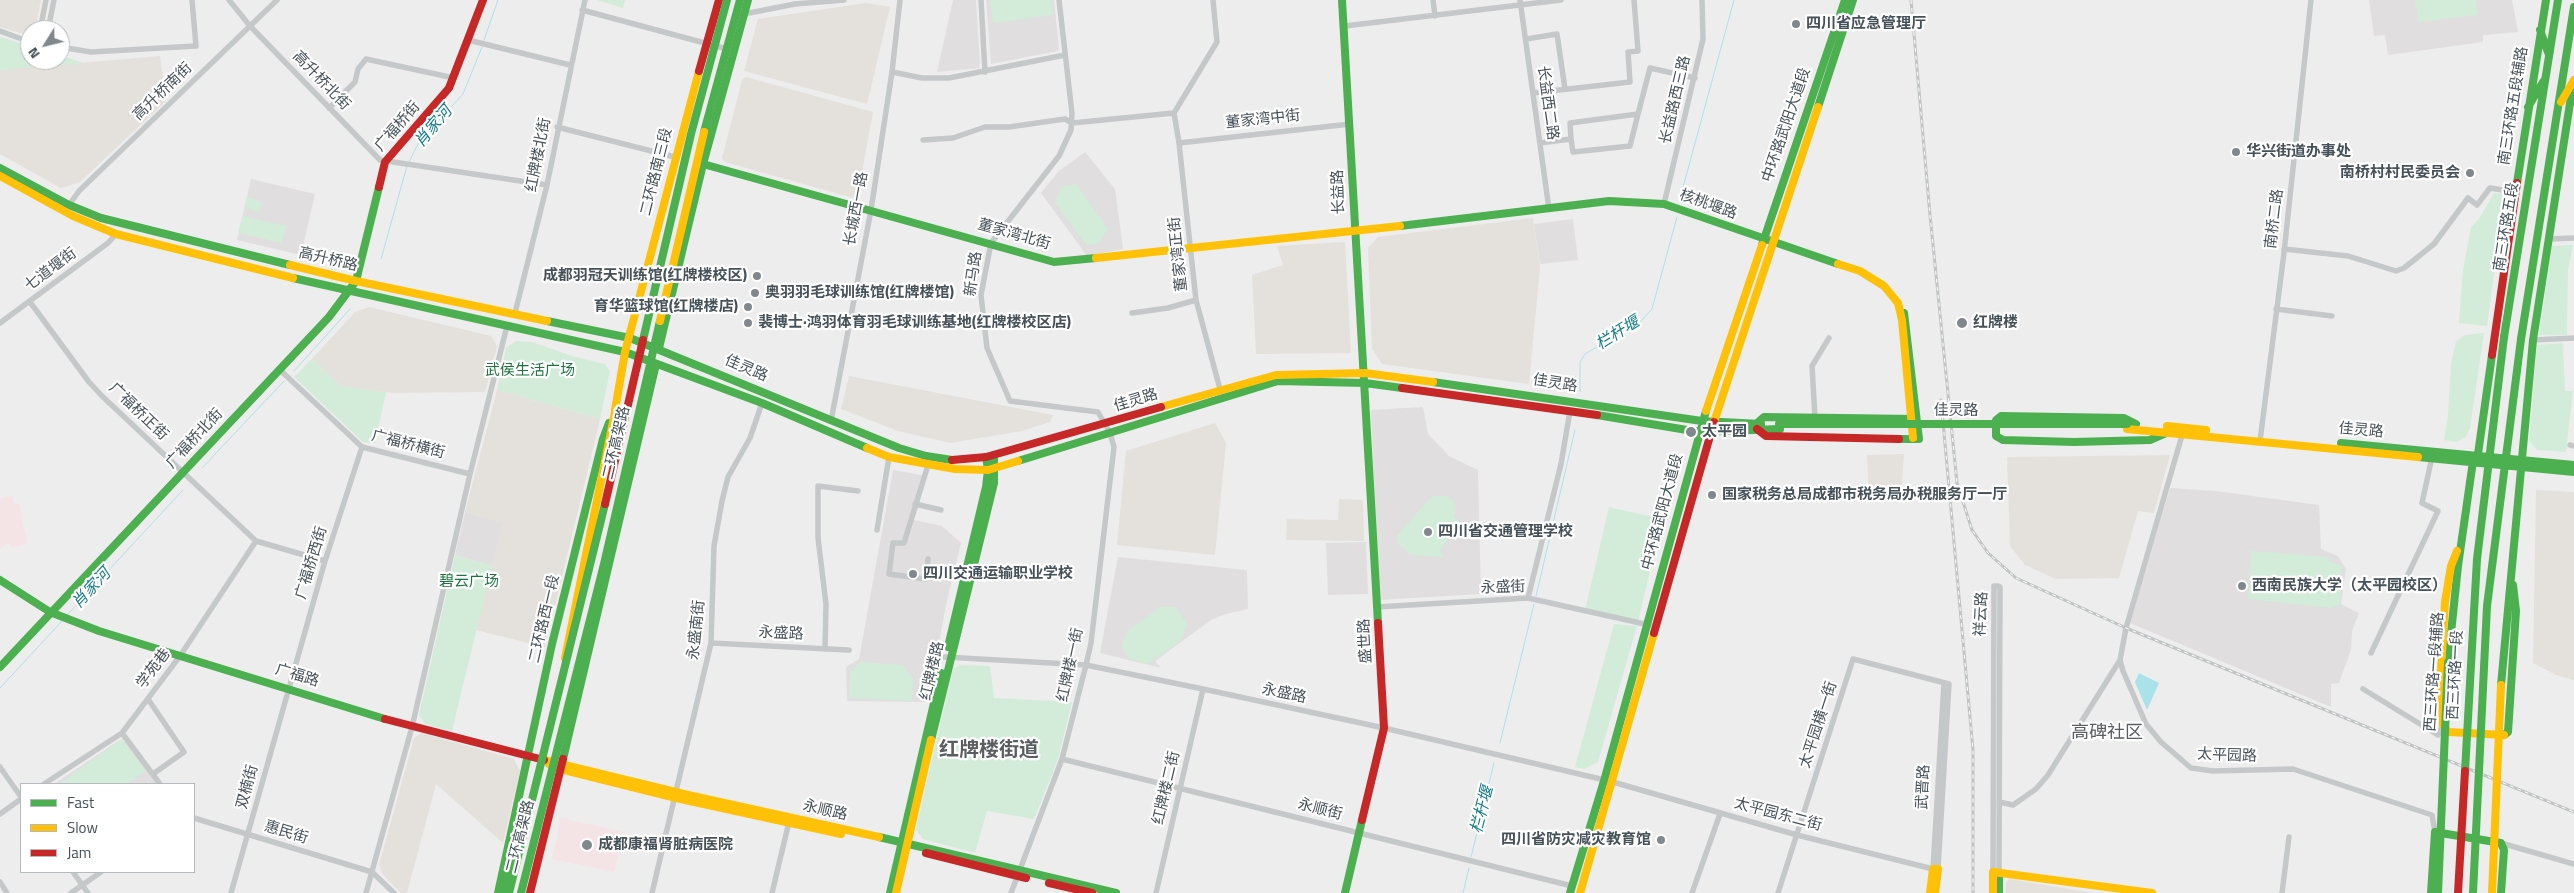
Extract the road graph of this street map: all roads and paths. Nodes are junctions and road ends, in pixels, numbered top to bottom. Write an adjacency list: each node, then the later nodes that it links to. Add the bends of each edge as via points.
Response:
1 (46, 0): 32 (street)
2 (54, 0): 33 (street)
3 (192, 0): 42 (street, via 196,46 91,52)
4 (229, 0): 34 (street, 高升桥北街)
5 (277, 0): 34 (street, 高升桥南街)
6 (483, 0): 40 (main road, 广福桥街)
7 (585, 0): 29 (street, 红牌楼北街)
8 (719, 0): 41 (main road, 二环路南三段)
9 (727, 0): 168 (main road, 二环高架路, bridge, via 690,134)
10 (740, 0): 219 (main road, 二环高架路, bridge, via 698,153 604,564)
11 (748, 0): 30 (main road)
12 (844, 0): 30 (street, via 795,4)
13 (900, 0): 47 (street, 长城西一路)
14 (981, 0): 48 (street)
15 (1059, 0): 44 (street, 新马路)
16 (1213, 0): 58 (street, via 1217,42)
17 (1342, 0): 35 (main road, 长益路)
18 (1433, 0): 31 (street)
19 (1561, 0): 27 (street)
20 (1634, 0): 53 (street, via 1638,51 1628,52 1630,82)
21 (1702, 0): 51 (street, 长益路西三路, via 1704,31)
22 (1845, 0): 82 (main road, 中环路武阳大道段)
23 (1853, 0): 83 (main road, 中环路武阳大道段)
24 (2311, 0): 86 (street, 南桥二路)
25 (2546, 0): 36 (main road, 南三环路五段辅路)
26 (2558, 0): 45 (main road, 南三环路五段)
27 (1521, 3): 31 (street); 39 (street, 长益西二路)
28 (2574, 7): 57 (main road, 南三环路五段)
29 (582, 10): 41 (street); 46 (street, 红牌楼北街)
30 (744, 14): 43 (main road)
31 (1435, 16): 35 (street)
32 (42, 20)
33 (50, 20)
34 (250, 26): 56 (street, 高升桥北街); 75 (street, 高升桥南街, via 79,191)
35 (1345, 26): 61 (main road, 长益路)
36 (2540, 30): 45 (main road); 55 (main road, 南三环路五段辅路)
37 (0, 31): 38 (street)
38 (20, 38)
39 (1526, 39): 53 (street, via 1557,34); 54 (street, 长益西二路)
40 (468, 40): 46 (street); 50 (main road, 广福桥街)
41 (707, 43): 43 (street); 67 (main road, 二环路南三段)
42 (70, 49)
43 (734, 51): 69 (main road)
44 (1065, 55): 48 (street); 60 (street, 新马路)
45 (2550, 55): 49 (main road, 南三环路五段)
46 (570, 65): 62 (street, 红牌楼北街)
47 (892, 72): 48 (street, via 922,78 949,78); 77 (street, 长城西一路)
48 (986, 72)
49 (2546, 76): 55 (main road); 131 (main road, 南三环路五段, bridge)
50 (454, 78): 56 (street, via 366,59 358,69 355,82); 68 (main road, 广福桥街, via 442,98)
51 (1695, 78): 59 (street, via 1650,68); 74 (street, 长益路西三路)
52 (2574, 79): 57 (main road); 81 (main road)
53 (1565, 89): 54 (street)
54 (1533, 93): 66 (street, 长益西二路)
55 (2528, 106): 73 (main road, 南三环路五段辅路)
56 (329, 108): 68 (street, 高升桥北街)
57 (2556, 110): 132 (main road, 南三环路五段, bridge)
58 (1174, 113): 60 (street); 65 (street, 董家湾正街)
59 (1638, 114): 64 (street, via 1570,123); 64 (street, via 1630,146 1573,152)
60 (1072, 123): 63 (street, via 1065,119 985,127 952,138); 84 (street, 新马路, via 1059,156)
61 (1350, 124): 65 (street, 董家湾中街); 78 (main road, 长益路)
62 (557, 128): 67 (street); 72 (street, 红牌楼北街)
63 (923, 140)
64 (1571, 140): 66 (street)
65 (1179, 143): 85 (street, 董家湾正街)
66 (1540, 143): 76 (street, 长益西二路)
67 (675, 156): 97 (main road, 二环路南三段)
68 (385, 162): 72 (street); 87 (main road, 广福桥街)
69 (703, 164): 77 (main road, 董家湾北街); 101 (main road)
70 (0, 168): 75 (main road, 高升桥路)
71 (0, 176): 79 (main road, 高升桥路, via 73,216)
72 (546, 185): 93 (street, 红牌楼北街)
73 (2515, 192): 86 (street, via 2490,188 2477,205 2468,198 2434,244 2404,268 2396,270 2348,256); 130 (main road, 南三环路五段辅路)
74 (1664, 204): 76 (main road, 核桃堰路, via 1609,201); 82 (main road, 核桃堰路)
75 (70, 205): 87 (main road, 高升桥路, via 101,218 153,232)
76 (1549, 209): 78 (main road, 核桃堰路)
77 (871, 210): 84 (main road, 董家湾北街); 113 (street, 长城西一路)
78 (1355, 231): 85 (main road, 董家湾北街); 105 (main road, 长益路)
79 (116, 234): 88 (main road, 高升桥路); 90 (street, 七道堰街)
80 (2574, 238): 81 (street)
81 (2549, 239): 100 (main road)
82 (1763, 240): 83 (main road, 核桃堰路); 114 (main road, 中环路武阳大道段)
83 (1772, 242): 112 (main road, 核桃堰路, via 1873,277 1891,293 1898,303); 115 (main road, 中环路武阳大道段)
84 (991, 243): 85 (main road, 董家湾北街, via 1054,262); 116 (street, 新马路, via 981,295 987,348 1010,401 1098,412)
85 (1191, 248): 89 (street, 董家湾正街)
86 (2284, 249): 91 (street, 南桥二路)
87 (356, 281): 88 (main road, 广福桥北街); 93 (main road, 高升桥路)
88 (348, 292): 96 (main road, 高升桥路); 104 (main road, 广福桥北街, via 329,317)
89 (1196, 300): 92 (street, via 1168,308); 107 (street, 董家湾正街)
90 (30, 302): 95 (street, 七道堰街); 137 (street, 广福桥正街, via 89,382)
91 (2276, 309): 94 (street); 125 (street, 南桥二路)
92 (1132, 312)
93 (514, 314): 97 (main road, 高升桥路)
94 (2332, 316)
95 (0, 323)
96 (507, 326): 102 (main road, 高升桥路); 139 (street)
97 (630, 338): 101 (main road, 高升桥路); 102 (main road, 二环路南三段)
98 (1829, 338): 111 (street, via 1812,366)
99 (2574, 338): 100 (street)
100 (2533, 340): 133 (main road)
101 (659, 348): 103 (main road); 113 (main road, 佳灵路)
102 (625, 352): 103 (main road, 高升桥路); 109 (main road, 二环路西一段)
103 (656, 364): 108 (main road, 佳灵路); 176 (main road)
104 (279, 369): 126 (street, 广福桥横街); 137 (main road, 广福桥北街)
105 (1365, 373): 106 (main road, 长益路); 107 (main road, 佳灵路, via 1276,375); 114 (main road, 佳灵路)
106 (1365, 383): 110 (main road, 佳灵路); 123 (main road, 佳灵路, via 1278,381); 151 (main road, 盛世路)
107 (1220, 389): 116 (main road, 佳灵路)
108 (762, 403): 128 (main road, 佳灵路); 155 (street, 永盛南街, via 750,438 728,477 722,500 714,546)
109 (616, 407): 168 (main road, bridge, via 567,641); 174 (main road, 二环路西一段, via 603,440 552,644)
110 (1570, 411): 121 (main road, 佳灵路); 150 (street, via 1561,464)
111 (1815, 418): 112 (main road); 118 (main road, via 1764,417)
112 (1916, 418): 118 (main road, 核桃堰路, via 1919,439 1766,436)
113 (831, 421): 127 (main road, 佳灵路, via 926,456 952,460)
114 (1702, 422): 115 (main road, 佳灵路); 121 (main road, 中环路武阳大道段)
115 (1714, 422): 118 (main road, 佳灵路); 124 (main road, 中环路武阳大道段)
116 (1105, 424): 123 (street, 新马路); 127 (main road, 佳灵路)
117 (2136, 424): 119 (main road, 佳灵路); 120 (main road, 佳灵路); 122 (main road, via 2124,418 2001,416 1996,420 1996,436 2003,440 2074,442 2150,440)
118 (1757, 427): 119 (main road, 佳灵路, bridge); 124 (main road, 佳灵路)
119 (2127, 427): 122 (main road, 佳灵路)
120 (2183, 431): 122 (main road, 佳灵路); 125 (main road, 佳灵路); 161 (street, via 2126,628)
121 (1699, 432): 124 (main road, 佳灵路); 153 (main road, 中环路武阳大道段)
122 (2168, 432)
123 (1110, 433): 136 (main road, 佳灵路); 162 (street, 红牌楼一街, via 1114,447)
124 (1712, 433): 154 (main road, 中环路武阳大道段)
125 (2261, 439): 129 (main road, 佳灵路); 130 (main road, 佳灵路)
126 (362, 447): 139 (street, 广福桥横街); 147 (street, 广福桥西街)
127 (990, 456): 136 (main road, 红牌楼路)
128 (889, 457): 134 (main road, 佳灵路); 143 (street)
129 (2432, 458): 130 (main road, 佳灵路); 158 (street, via 2422,503 2438,511)
130 (2476, 458): 133 (main road); 144 (main road, 西三环路一段辅路)
131 (2488, 459): 242 (main road, 西三环路一段, bridge, via 2472,628)
132 (2504, 461): 243 (main road, 西三环路一段, bridge, via 2487,606)
133 (2521, 463): 135 (main road); 138 (main road); 148 (main road)
134 (928, 465): 136 (main road, 佳灵路); 141 (street)
135 (2574, 465)
136 (992, 469): 160 (main road, 红牌楼路)
137 (182, 472): 145 (street, 广福桥正街); 152 (main road, 广福桥北街)
138 (2574, 472)
139 (470, 474): 171 (street)
140 (858, 491): 156 (street, via 818,486 818,538 826,604)
141 (914, 504): 142 (street); 146 (street, via 904,543 893,543 889,574 926,579)
142 (941, 510)
143 (877, 530)
144 (2462, 535): 170 (main road, via 2451,566 2445,602 2441,672); 241 (main road, 西三环路一段辅路, bridge, via 2448,662)
145 (256, 541): 147 (street, 广福桥正街); 159 (street, 学苑巷)
146 (928, 559)
147 (325, 561): 165 (street, 广福桥西街)
148 (2512, 569): 170 (main road, via 2516,611 2508,732 2505,735 2448,732); 244 (main road, bridge, via 2501,685)
149 (0, 580): 152 (main road, 广福路)
150 (1528, 598): 151 (street, 永盛街); 153 (street, 永盛街)
151 (1377, 607): 172 (main road, 盛世路)
152 (50, 612): 159 (main road, 广福路); 163 (main road, 广福桥北街)
153 (1646, 625): 154 (street, 永盛街); 179 (main road, 中环路武阳大道段)
154 (1657, 627): 180 (main road, 中环路武阳大道段)
155 (711, 643): 156 (street, 永盛路); 184 (street, 永盛南街)
156 (825, 649): 157 (street, 永盛路)
157 (849, 650)
158 (2371, 653)
159 (180, 656): 165 (main road, 广福路); 169 (street, 学苑巷)
160 (948, 658): 162 (street, 永盛路); 198 (main road, 红牌楼路)
161 (2120, 660): 187 (street, via 2048,775 2036,789 2013,805); 192 (street, 太平园路, via 2146,724 2190,768 2213,771 2293,769 2432,815)
162 (1086, 666): 166 (street, 永盛路); 175 (street, 红牌楼一街)
163 (0, 667)
164 (1946, 684): 195 (street, 太平园横一街, via 1853,659); 201 (street, 武晋路)
165 (288, 688): 171 (main road, 广福路); 194 (street, 双楠街)
166 (1203, 689): 172 (street, 永盛路); 183 (street, 红牌楼二街)
167 (2363, 689): 170 (street, via 2438,735)
168 (559, 698): 199 (main road, 二环高架路, bridge)
169 (148, 699): 173 (street, 学苑巷); 178 (street, via 184,752)
170 (2443, 725)
171 (412, 727): 174 (main road, 广福路); 202 (street)
172 (1384, 728): 179 (street, 永盛路); 193 (main road, 盛世路)
173 (122, 733): 178 (street); 181 (street, 学苑巷)
174 (529, 755): 176 (main road, 永顺路); 216 (main road, 二环路西一段)
175 (1062, 759): 183 (street, 永顺街); 206 (street, 红牌楼一街)
176 (561, 766): 184 (main road, 永顺路); 220 (main road)
177 (0, 767): 185 (street)
178 (153, 774): 182 (street)
179 (1604, 781): 180 (street, 永盛路); 209 (main road, 中环路武阳大道段)
180 (1613, 782): 189 (street, 太平园东二街); 230 (main road, 中环路武阳大道段)
181 (46, 783)
182 (159, 783)
183 (1180, 788): 193 (street, 永顺街); 228 (street, 红牌楼二街)
184 (677, 795): 191 (main road); 198 (main road, 永顺路); 221 (street, 永盛南街)
185 (20, 797)
186 (20, 799): 188 (street)
187 (2000, 802): 203 (street, 祥云路); 203 (street, 祥云路, via 2000,587 1994,586)
188 (0, 814)
189 (1720, 814): 195 (street, 太平园东二街); 231 (street)
190 (195, 818): 194 (street, 惠民街)
191 (789, 822): 198 (main road); 222 (street)
192 (2435, 832): 197 (main road); 240 (main road)
193 (1360, 833): 209 (street, 永顺街); 229 (main road, 盛世路)
194 (248, 835): 202 (street, 惠民街); 213 (street, 双楠街)
195 (1797, 835): 201 (street, 太平园东二街); 232 (street, 太平园横一街)
196 (2289, 837): 239 (street)
197 (2501, 843): 200 (street); 245 (main road, via 2504,850)
198 (904, 845): 206 (main road, 永顺路); 223 (main road, 红牌楼路); 224 (main road, 红牌楼路)
199 (518, 851): 217 (main road, bridge); 218 (main road, 二环高架路, bridge)
200 (2574, 864)
201 (1935, 869): 233 (main road, 武晋路); 234 (main road, 武晋路)
202 (372, 872): 214 (street); 215 (street)
203 (1996, 872): 235 (main road, 祥云路); 236 (main road, 祥云路); 237 (main road)
204 (74, 873): 208 (street)
205 (100, 873): 208 (street)
206 (1019, 874): 225 (street, 红牌楼一街); 226 (main road); 227 (main road, 永顺路)
207 (0, 882): 210 (street)
208 (82, 885): 211 (street); 212 (street)
209 (1571, 889)
210 (7, 893)
211 (71, 893)
212 (88, 893)
213 (231, 893)
214 (366, 893)
215 (394, 893)
216 (498, 893)
217 (504, 893)
218 (509, 893)
219 (521, 893)
220 (530, 893)
221 (652, 893)
222 (772, 893)
223 (890, 893)
224 (896, 893)
225 (1012, 893)
226 (1092, 893)
227 (1116, 893)
228 (1156, 893)
229 (1345, 893)
230 (1580, 893)
231 (1692, 893)
232 (1778, 893)
233 (1930, 893)
234 (1935, 893)
235 (1993, 893)
236 (1999, 893)
237 (2148, 893): 238 (main road)
238 (2152, 893)
239 (2282, 893)
240 (2432, 893)
241 (2438, 893)
242 (2458, 893)
243 (2473, 893)
244 (2492, 893)
245 (2501, 893)

